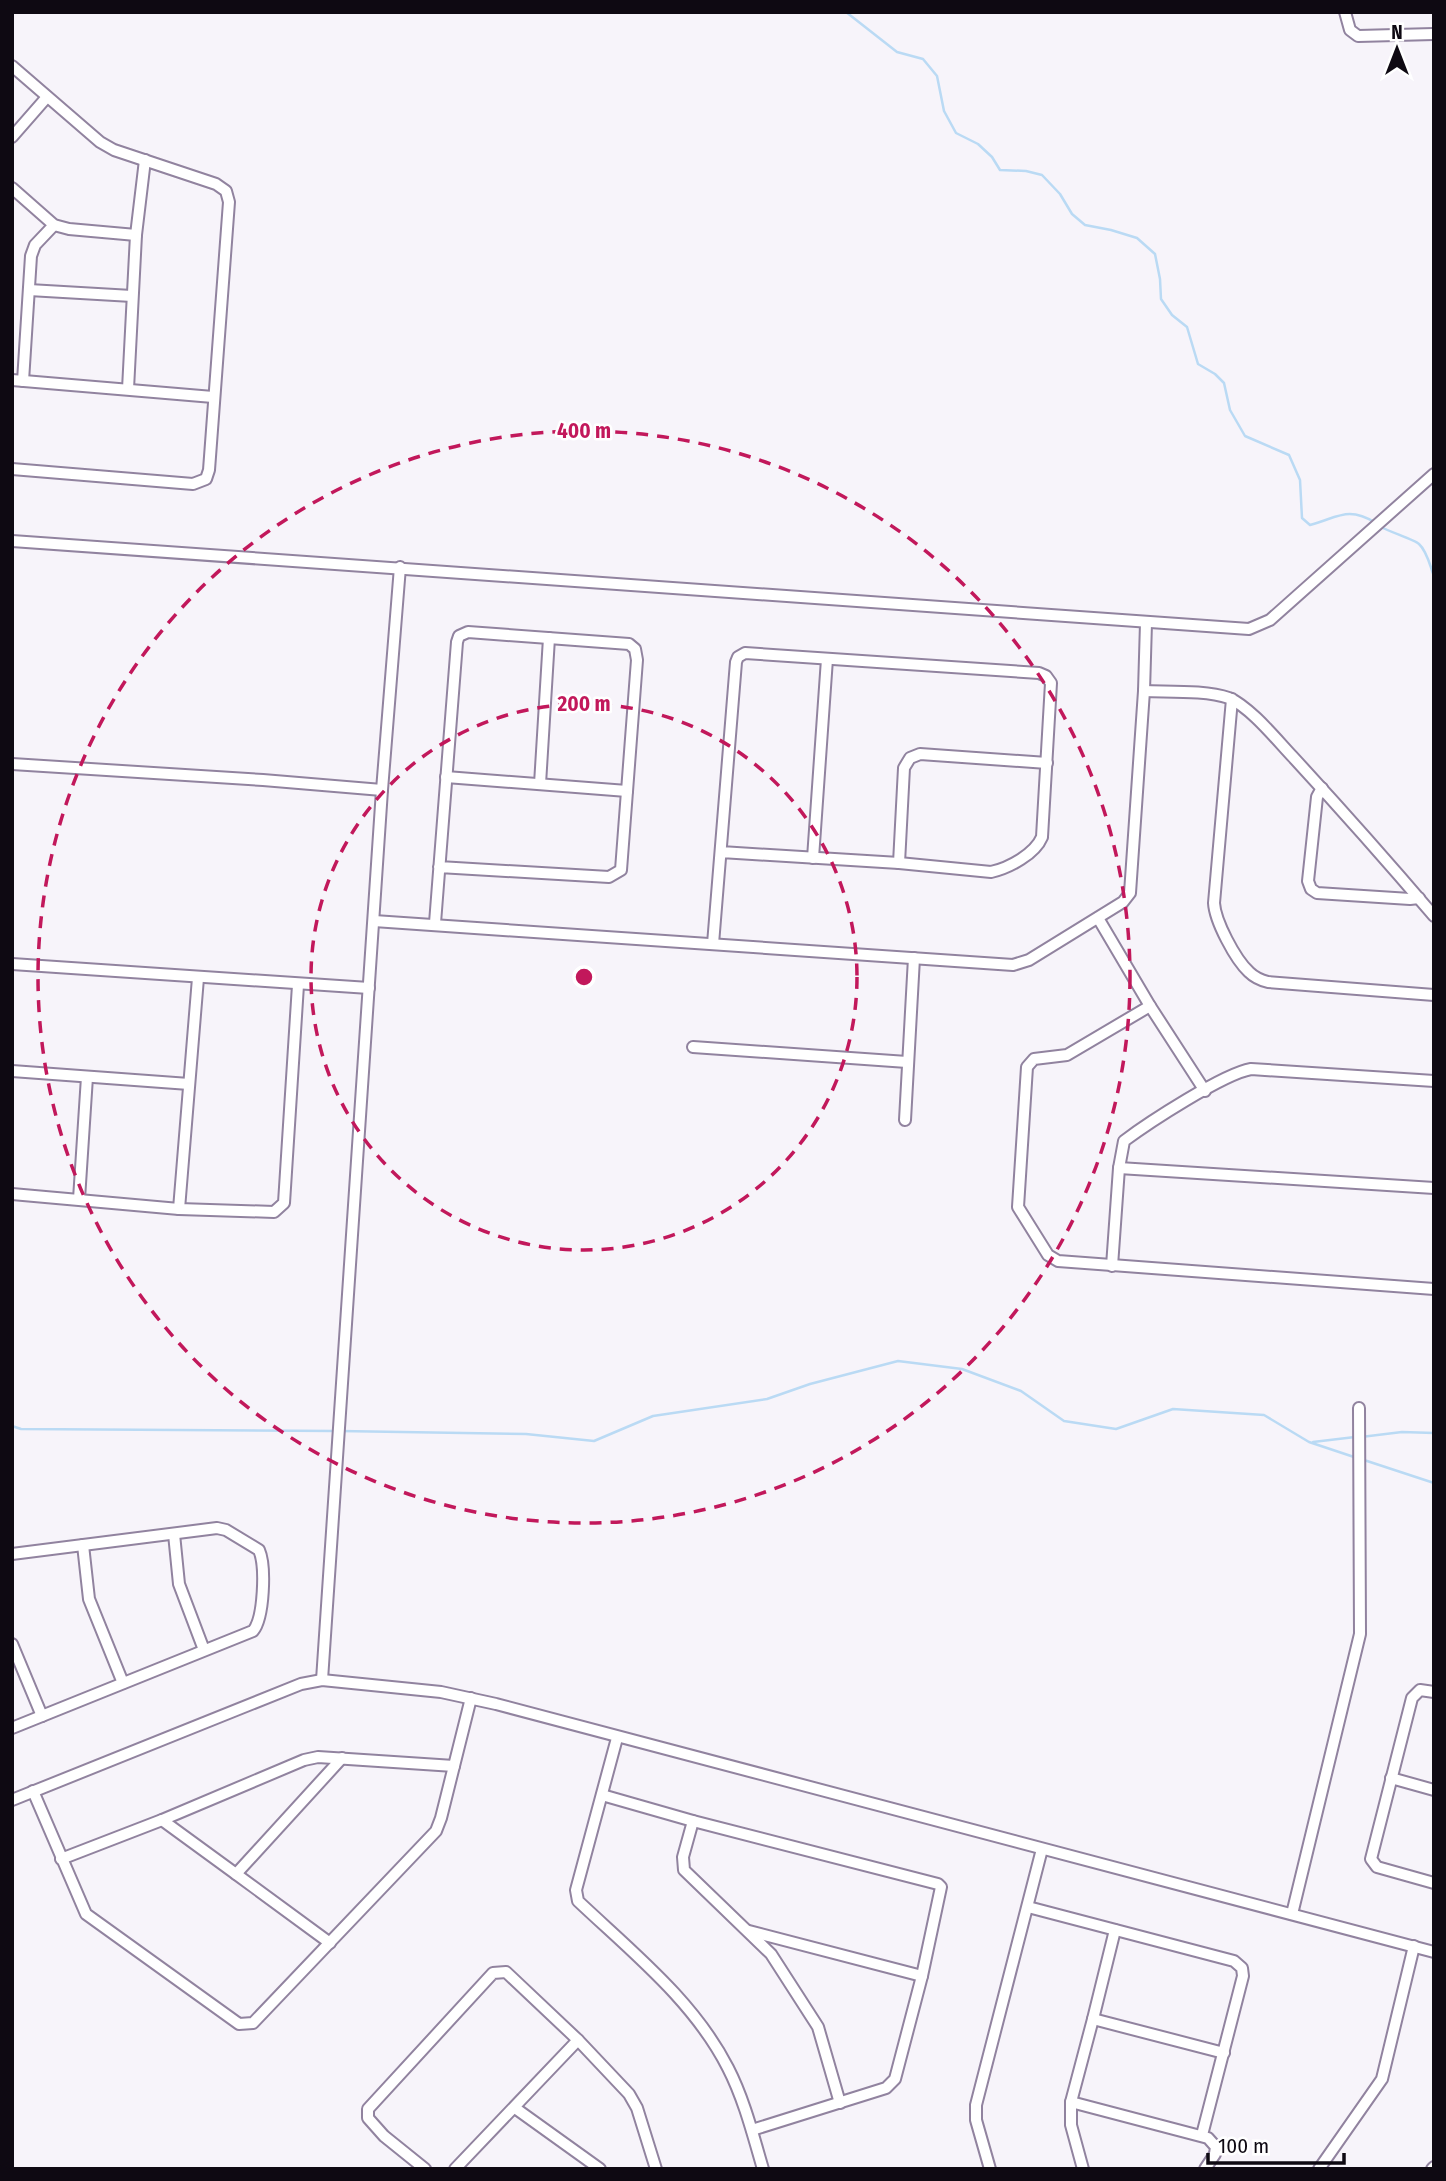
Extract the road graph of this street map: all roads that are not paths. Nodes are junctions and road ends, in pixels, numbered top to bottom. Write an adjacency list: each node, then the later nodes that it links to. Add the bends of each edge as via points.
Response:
1 (1345, 12): 2 (street, via 1350,30 1358,36)
2 (1434, 34)
3 (12, 66): 4 (street)
4 (47, 97): 5 (street); 6 (street, via 100,142)
5 (12, 137)
6 (145, 160): 9 (street); 14 (street, via 226,191 229,202)
7 (12, 188): 8 (street)
8 (54, 226): 9 (street); 10 (street, via 35,245)
9 (136, 235): 11 (street)
10 (29, 290): 11 (street); 12 (street)
11 (132, 296): 13 (street)
12 (18, 381): 13 (street)
13 (128, 389): 14 (street)
14 (213, 397): 15 (street, via 209,470 201,482)
15 (12, 469)
16 (1434, 474): 19 (street, via 1264,624 1239,629)
17 (12, 541): 18 (street)
18 (400, 568): 19 (street); 29 (street)
19 (1146, 623): 22 (street)
20 (549, 638): 26 (street, via 468,632 459,636); 27 (street); 30 (street, via 629,644 635,649)
21 (827, 659): 24 (street, via 1046,676 1052,691); 31 (street, via 745,653 737,657); 32 (street)
22 (1144, 691): 23 (street); 37 (street, via 1130,893)
23 (1232, 699): 28 (street); 46 (street, via 1214,903 1215,916 1246,970 1268,982)
24 (1047, 763): 33 (street, via 1038,846 1002,870 991,872); 33 (street, via 920,754 910,758 904,768)
25 (12, 764): 29 (street)
26 (446, 777): 27 (street); 34 (street)
27 (540, 783): 30 (street)
28 (1322, 788): 35 (street); 35 (street, via 1317,797 1308,881 1311,889)
29 (382, 790): 38 (street)
30 (627, 791): 34 (street, via 621,870 616,875)
31 (721, 852): 32 (street); 40 (street)
32 (813, 858): 33 (street)
33 (899, 863)
34 (439, 867): 39 (street)
35 (1419, 898): 36 (street)
36 (1434, 916)
37 (1098, 918): 41 (street, via 1021,964); 47 (street)
38 (374, 921): 39 (street); 45 (street)
39 (435, 923): 40 (street)
40 (713, 944): 41 (street)
41 (914, 958): 49 (street)
42 (12, 964): 43 (street)
43 (198, 978): 44 (street); 53 (street)
44 (298, 985): 45 (street); 60 (street, via 284,1203 274,1212)
45 (369, 988): 69 (street)
46 (1434, 995)
47 (1150, 1006): 54 (street); 61 (street, via 1067,1055 1034,1059 1027,1067 1017,1199 1021,1215 1053,1259)
48 (693, 1047): 49 (street)
49 (907, 1062): 55 (street)
50 (12, 1071): 51 (street)
51 (87, 1077): 53 (street); 59 (street)
52 (1434, 1081): 54 (street, via 1251,1069)
53 (190, 1084): 60 (street)
54 (1205, 1091): 56 (street, via 1124,1141)
55 (905, 1120)
56 (1119, 1167): 57 (street); 61 (street)
57 (1434, 1188)
58 (12, 1194): 59 (street)
59 (79, 1199): 60 (street)
60 (179, 1209)
61 (1112, 1266): 62 (street)
62 (1434, 1289)
63 (1359, 1408): 90 (street, via 1360,1634)
64 (174, 1534): 65 (street); 68 (street, via 179,1584); 68 (street, via 222,1528 262,1556 257,1625 253,1631)
65 (83, 1545): 66 (street); 70 (street, via 89,1599)
66 (12, 1554)
67 (12, 1644): 73 (street)
68 (204, 1650): 70 (street)
69 (322, 1680): 72 (street); 80 (street, via 290,1688)
70 (123, 1683): 73 (street)
71 (1434, 1692): 78 (street, via 1420,1690 1412,1699)
72 (471, 1699): 75 (street); 77 (street)
73 (42, 1716): 74 (street)
74 (12, 1728)
75 (617, 1738): 81 (street); 85 (street)
76 (342, 1758): 77 (street); 83 (street, via 304,1760); 87 (street)
77 (454, 1766): 93 (street, via 436,1831)
78 (1391, 1778): 79 (street); 88 (street, via 1371,1859 1377,1867)
79 (1434, 1790)
80 (33, 1791): 82 (street); 86 (street)
81 (602, 1795): 84 (street); 103 (street, via 576,1890 578,1901 687,2006 729,2070)
82 (12, 1800)
83 (162, 1820): 86 (street); 87 (street)
84 (693, 1821): 91 (street, via 684,1870); 96 (street, via 938,1884 941,1891)
85 (1042, 1849): 89 (street); 90 (street)
86 (61, 1859): 93 (street, via 86,1914 239,2024 253,2023)
87 (236, 1874): 93 (street)
88 (1434, 1883)
89 (1028, 1907): 92 (street); 110 (street, via 976,2105)
90 (1292, 1914): 94 (street)
91 (746, 1930): 96 (street); 101 (street, via 771,1954 816,2022)
92 (1115, 1930): 97 (street); 99 (street, via 1234,1961 1242,1968 1244,1976)
93 (330, 1943)
94 (1414, 1946): 95 (street); 113 (street, via 1382,2079)
95 (1434, 1952)
96 (922, 1976): 101 (street, via 895,2079 886,2088)
97 (1093, 2019): 99 (street); 100 (street)
98 (578, 2040): 102 (street); 105 (street, via 506,1972 493,1973 368,2109 368,2118 384,2136); 108 (street, via 638,2108)
99 (1224, 2053): 104 (street)
100 (1070, 2102): 104 (street); 111 (street, via 1070,2125)
101 (841, 2103): 103 (street)
102 (515, 2108): 106 (street); 107 (street)
103 (752, 2130): 109 (street)
104 (1202, 2135): 112 (street, via 1216,2147)
105 (425, 2169)
106 (455, 2169)
107 (600, 2169)
108 (656, 2169)
109 (763, 2169)
110 (990, 2169)
111 (1083, 2169)
112 (1205, 2169)
113 (1319, 2169)

